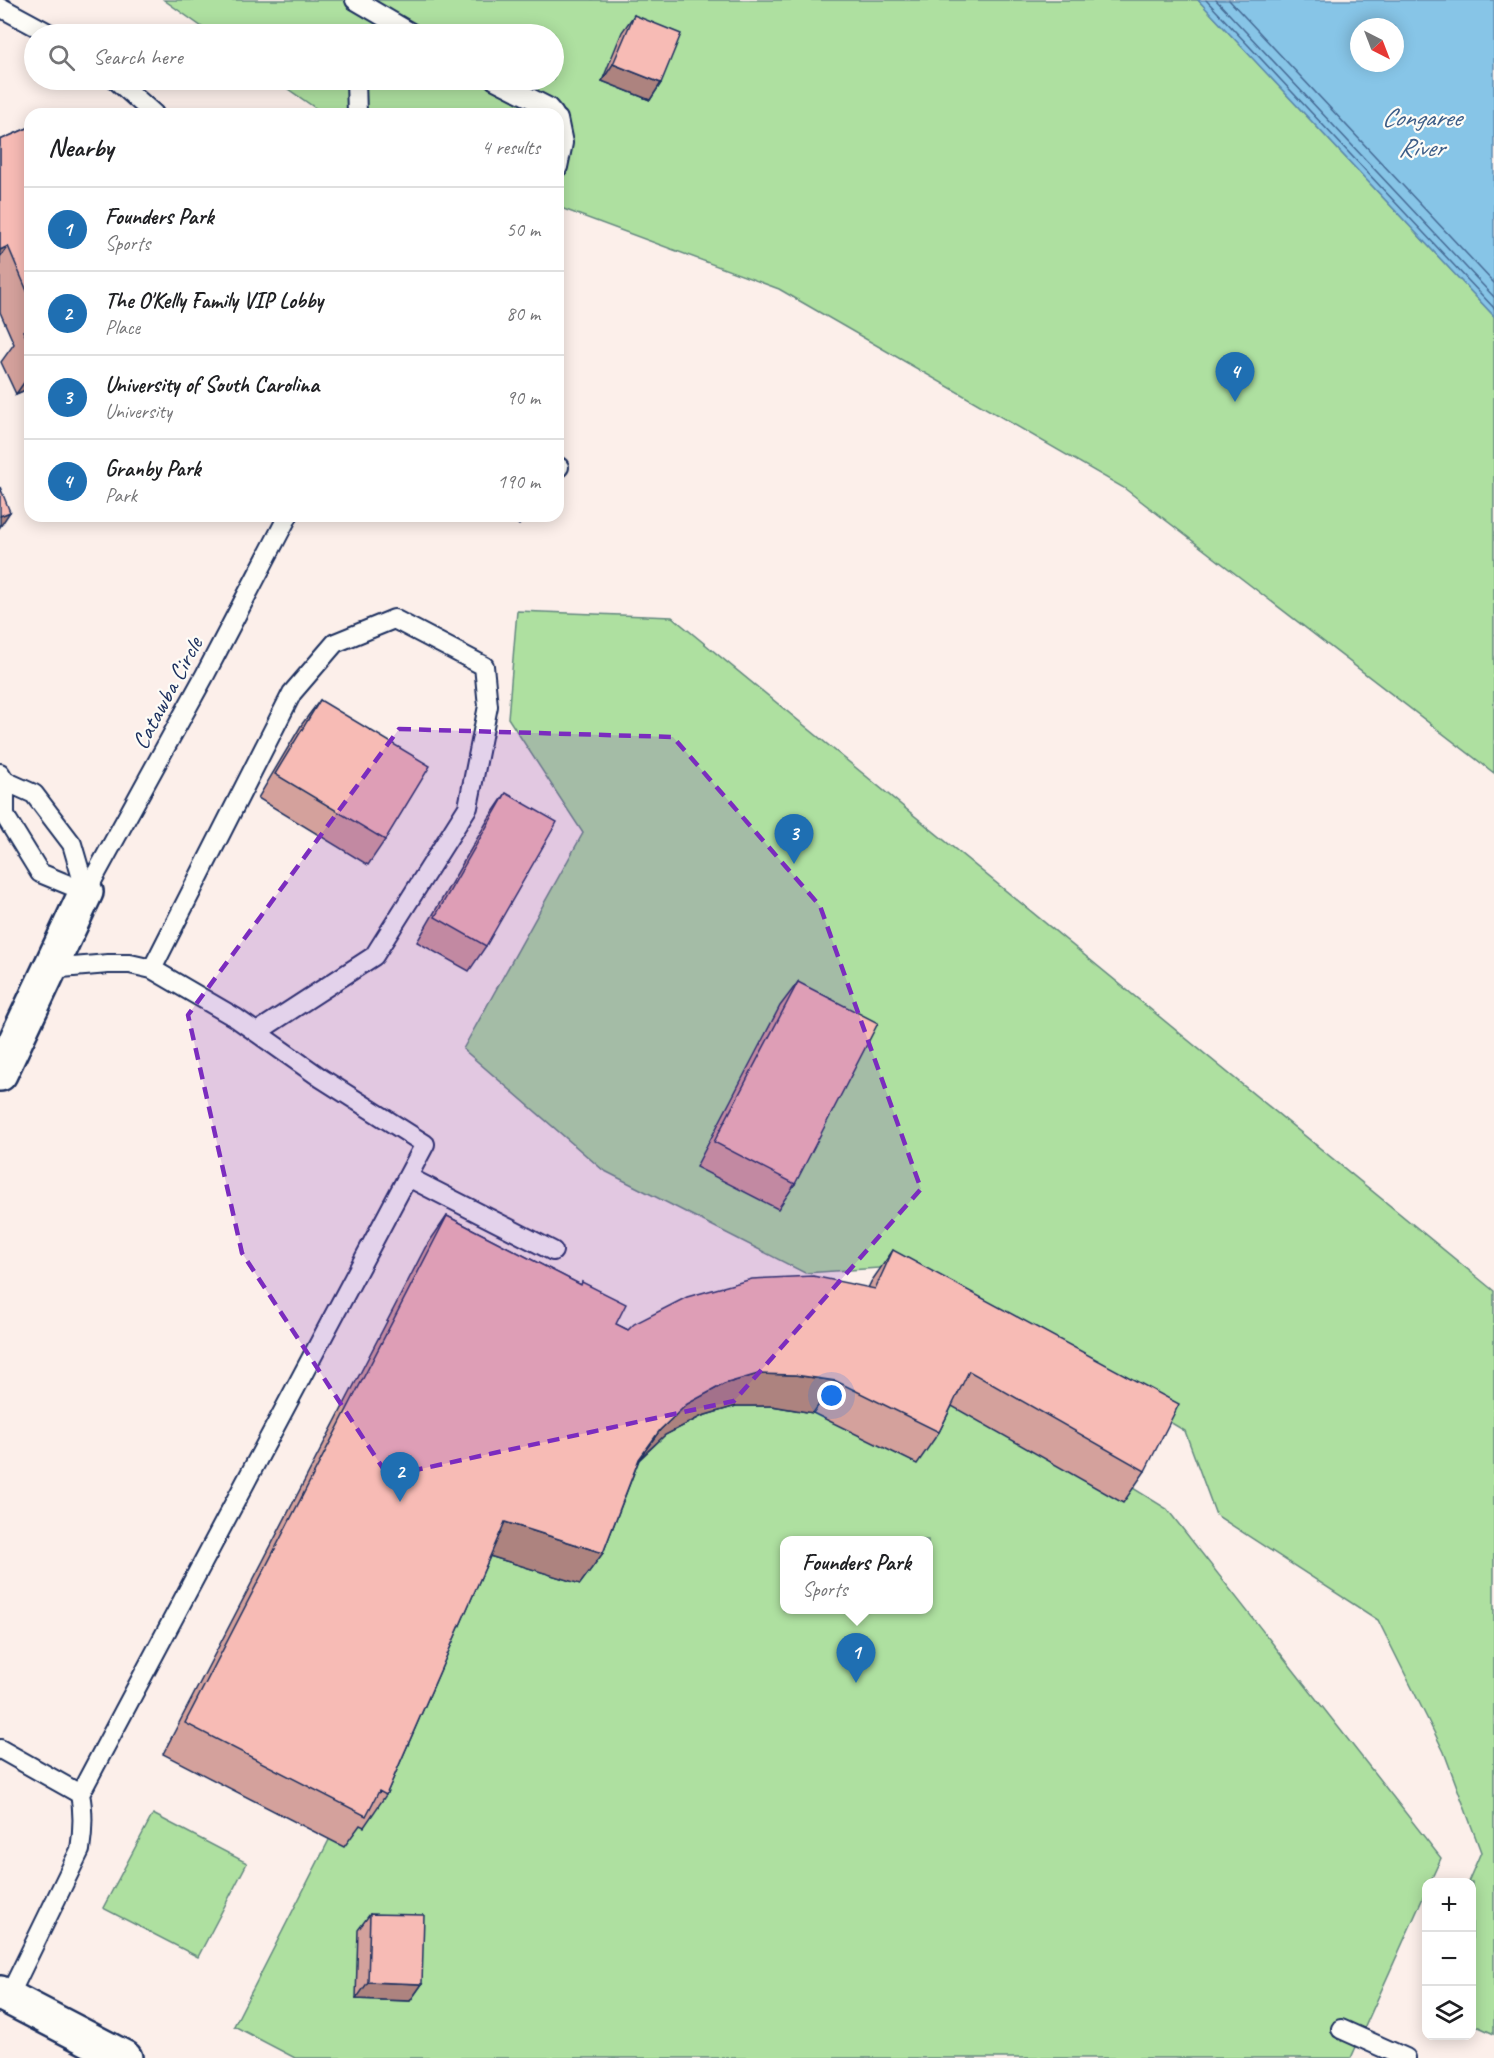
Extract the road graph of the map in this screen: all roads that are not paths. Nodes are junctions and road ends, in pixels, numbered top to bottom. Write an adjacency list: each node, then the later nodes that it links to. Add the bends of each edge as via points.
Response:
1 (355, 0): 4 (lane)
2 (0, 8): 3 (lane)
3 (31, 24)
4 (379, 24)
5 (127, 90): 8 (lane)
6 (356, 90): 9 (lane)
7 (513, 90): 10 (lane)
8 (147, 108)
9 (357, 108)
10 (544, 108)
11 (285, 522): 13 (lane, Catawba Circle)
12 (2, 777): 13 (lane, via 34,794 72,844); 13 (lane, via 5,816 40,873)
13 (86, 892): 14 (street)
14 (50, 969): 15 (lane, via 108,964); 17 (street)
15 (153, 969): 16 (lane); 16 (lane, via 292,693 336,643 394,619 484,666 488,706 468,807 374,957)
16 (257, 1032): 18 (lane, via 425,1144)
17 (0, 1074)
18 (408, 1177): 19 (lane); 21 (lane)
19 (553, 1251)
20 (0, 1749): 21 (lane)
21 (80, 1794): 22 (lane, via 84,1810 80,1850)
22 (4, 1995): 24 (street)
23 (1341, 2030): 25 (lane)
24 (125, 2058)
25 (1406, 2058)

